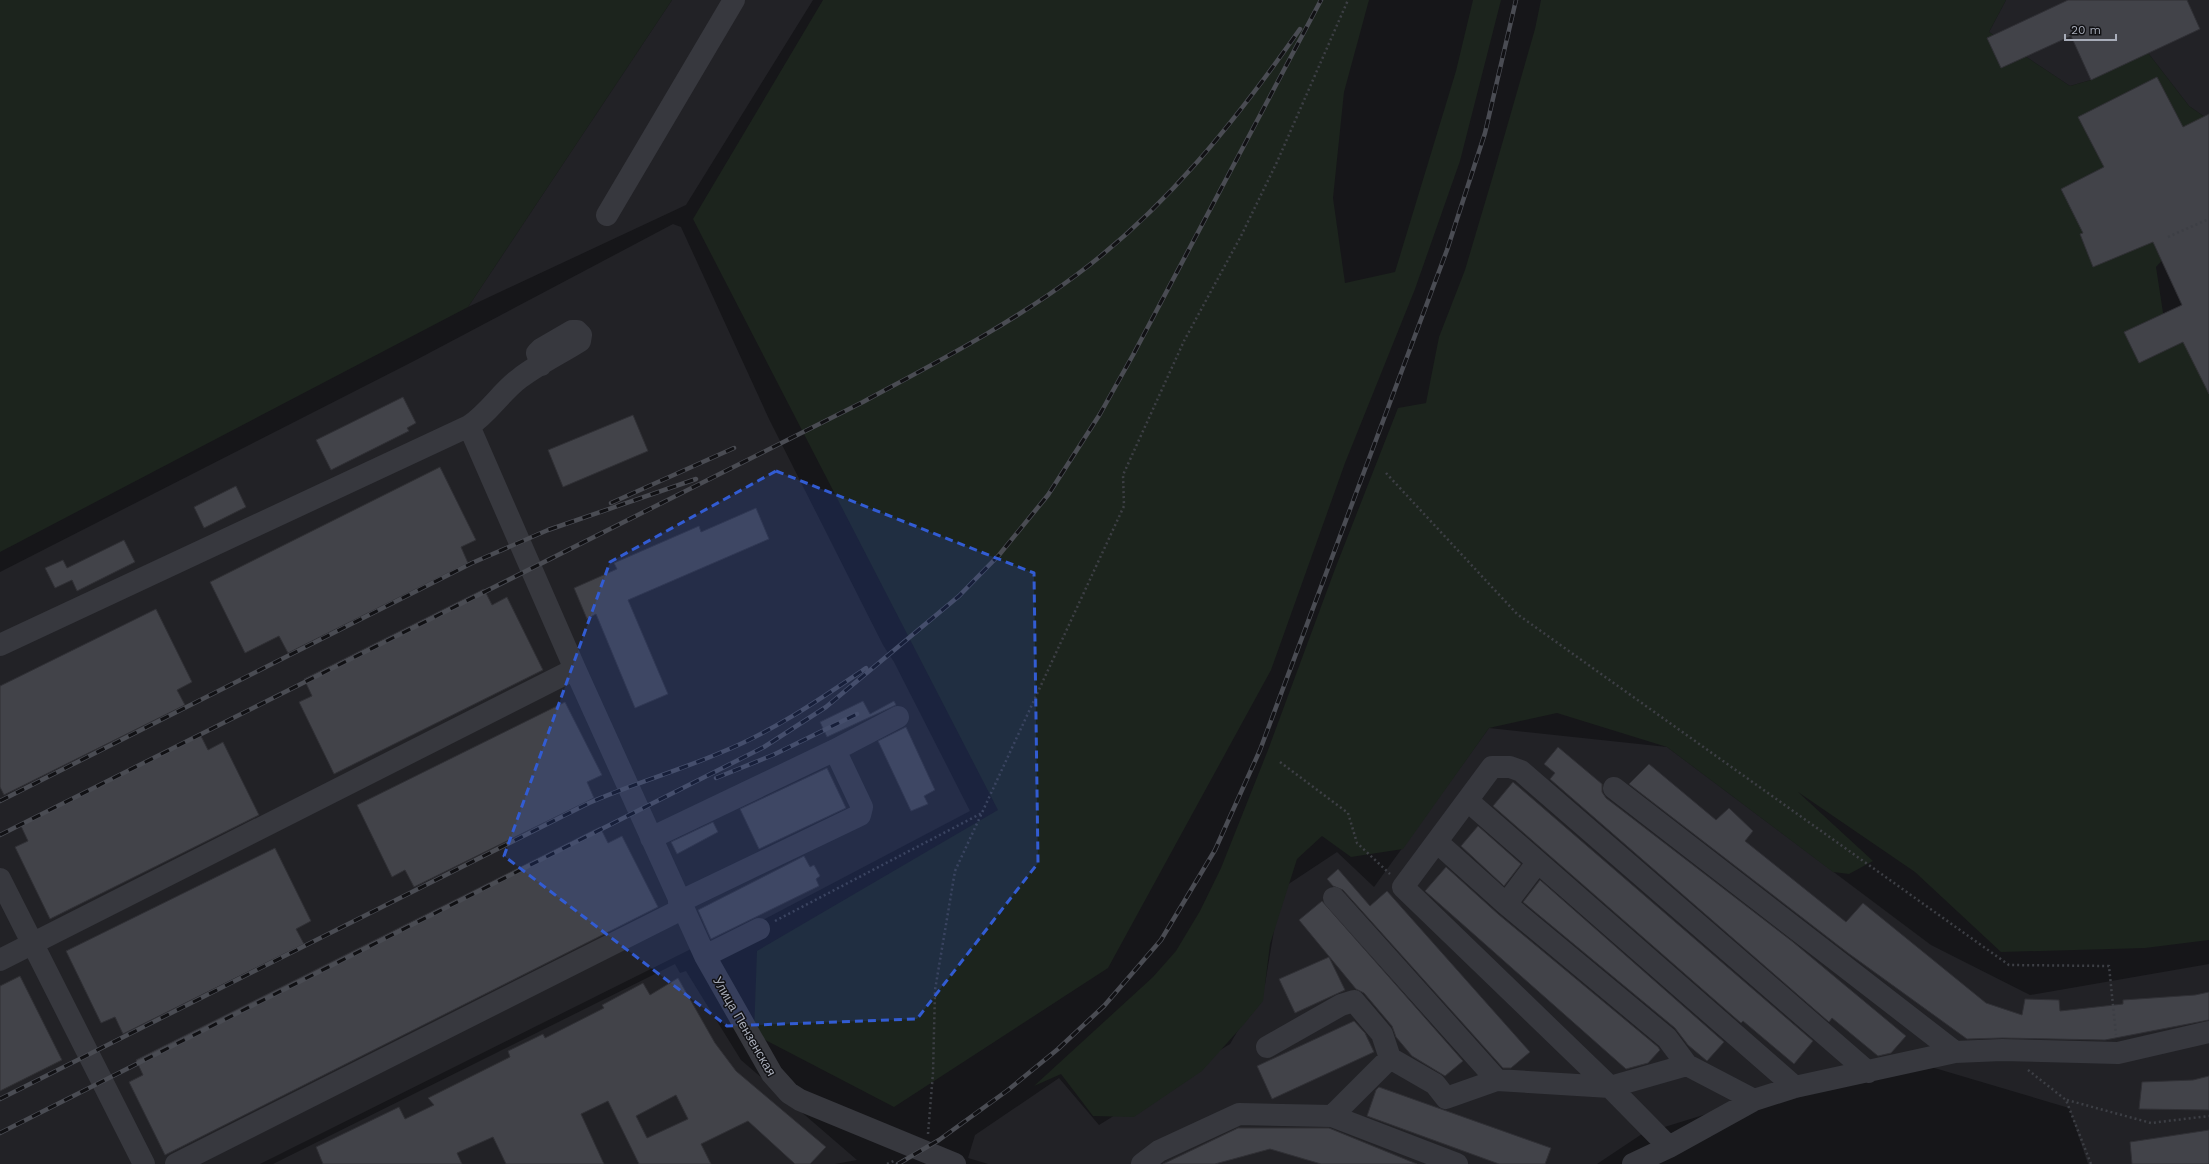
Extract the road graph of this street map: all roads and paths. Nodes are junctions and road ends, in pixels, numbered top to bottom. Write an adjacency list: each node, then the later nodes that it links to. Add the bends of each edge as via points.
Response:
1 (734, 0): 3 (street)
2 (1348, 0): 16 (path, via 1241,236 1164,383 1123,476 1124,506)
3 (607, 215)
4 (2209, 219): 5 (path)
5 (2168, 237)
6 (541, 365): 7 (street, via 521,377)
7 (469, 426): 9 (street); 10 (street, Улица Пензенская)
8 (1386, 473): 32 (path, via 1517,614 2009,965 2109,966)
9 (0, 645)
10 (575, 669): 17 (street, Улица Пензенская); 26 (street)
11 (898, 716): 12 (street)
12 (835, 750): 17 (street); 24 (street, via 862,807 860,815)
13 (1280, 762): 21 (path, via 1348,813 1357,843)
14 (1614, 788): 31 (street)
15 (1468, 801): 18 (street); 19 (street); 36 (street, via 1492,767 1510,766 1521,771)
16 (982, 813): 25 (path); 45 (path, via 955,871 935,990 934,1073 930,1128)
17 (651, 838): 24 (street, Улица Пензенская)
18 (1437, 842): 21 (street); 23 (street)
19 (1537, 863): 23 (street); 39 (street)
20 (0, 879): 26 (street)
21 (1402, 887): 38 (street)
22 (1334, 898): 37 (street)
23 (1506, 904): 34 (street, via 1667,1038)
24 (681, 906): 27 (street, Улица Пензенская); 47 (street)
25 (759, 929): 27 (street)
26 (32, 944): 28 (street); 46 (street)
27 (705, 956): 45 (street, Улица Пензенская, via 772,1074 789,1093)
28 (0, 960)
29 (2209, 1032): 32 (street)
30 (1267, 1047): 33 (street, via 1341,1005 1354,1001 1382,1034)
31 (1955, 1052): 32 (street, via 2002,1050); 36 (street)
32 (2118, 1053)
33 (1390, 1058): 37 (street, via 1435,1084 1446,1098); 42 (street)
34 (1687, 1065): 38 (street); 40 (street)
35 (2025, 1068): 41 (path)
36 (1868, 1072): 39 (street)
37 (1497, 1080): 38 (street)
38 (1610, 1087): 44 (street)
39 (1795, 1087): 40 (street)
40 (1754, 1100): 44 (street)
41 (2066, 1100): 43 (path, via 2151,1123); 52 (path)
42 (1332, 1116): 49 (street, via 1239,1114 1159,1151); 50 (street)
43 (2209, 1116)
44 (1669, 1147): 51 (street)
45 (918, 1149): 48 (street, Улица Пензенская)
46 (144, 1164)
47 (176, 1164)
48 (955, 1164)
49 (1142, 1164)
50 (1457, 1164)
51 (1633, 1164)
52 (2091, 1164)

